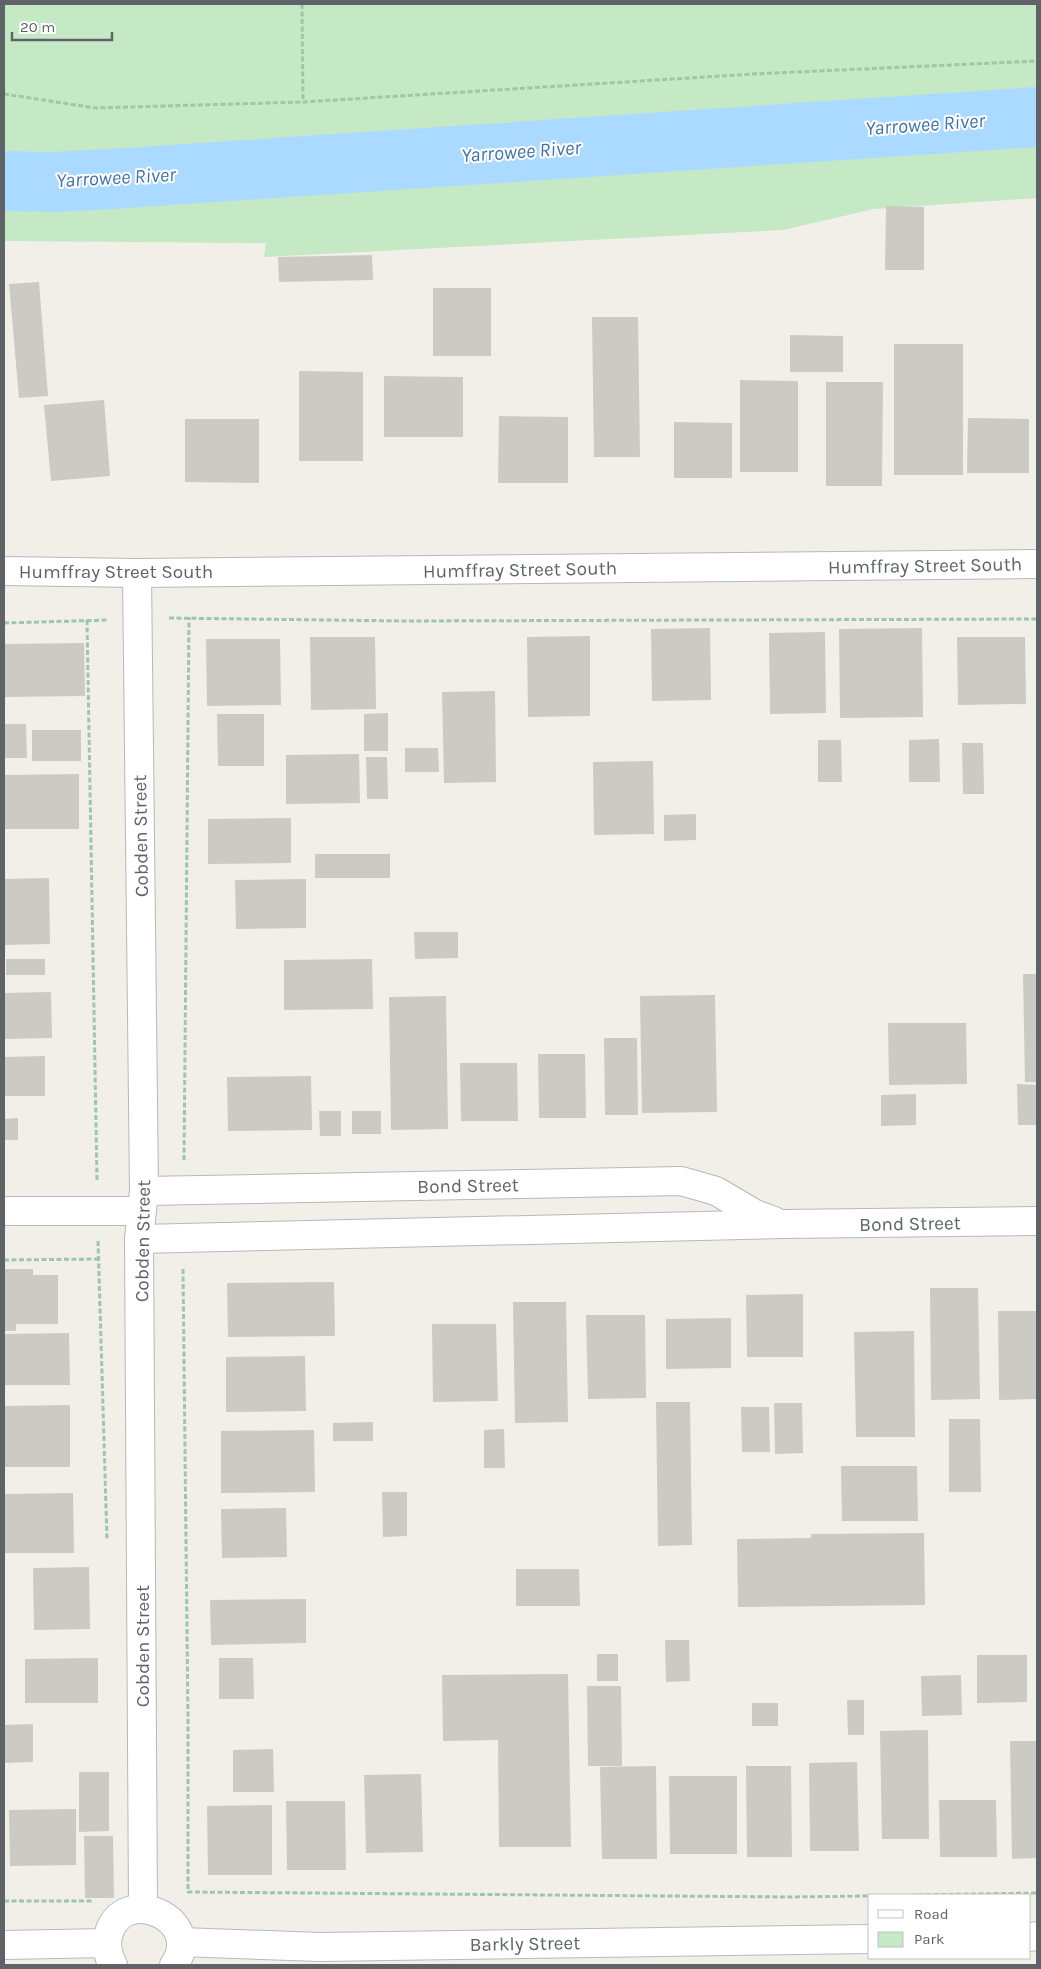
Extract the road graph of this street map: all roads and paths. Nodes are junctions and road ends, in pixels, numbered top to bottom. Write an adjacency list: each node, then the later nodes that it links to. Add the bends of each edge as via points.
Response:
1 (302, 4): 4 (path)
2 (1037, 61): 4 (path, via 743,74)
3 (4, 94): 4 (path, via 96,108)
4 (303, 102)
5 (1037, 564): 7 (street, Humffray Street South)
6 (4, 571): 7 (street, Humffray Street South)
7 (137, 573): 11 (street, Cobden Street)
8 (1037, 619): 10 (path, via 408,621 188,617)
9 (4, 622): 13 (path, via 87,620)
10 (183, 1190): 11 (street, Bond Street); 15 (street, Bond Street, via 682,1181 716,1191 755,1214)
11 (142, 1201): 13 (street, Bond Street); 17 (street, Cobden Street)
12 (4, 1211): 13 (street, Bond Street)
13 (97, 1211): 18 (path, via 98,1259)
14 (1037, 1221): 15 (street, Bond Street)
15 (783, 1224): 16 (street, Bond Street)
16 (183, 1238): 17 (street, Bond Street); 21 (path, via 188,1892)
17 (139, 1239): 24 (street, Cobden Street)
18 (4, 1260)
19 (1037, 1893): 20 (path)
20 (974, 1894)
21 (868, 1896)
22 (4, 1902): 23 (path)
23 (100, 1902)
24 (143, 1909): 27 (street, via 134,1909 117,1919 110,1930); 28 (street, via 162,1913 171,1921 178,1932)
25 (868, 1939): 28 (street, Barkly Street, via 320,1946)
26 (4, 1945): 27 (street)
27 (110, 1954)
28 (178, 1954)

